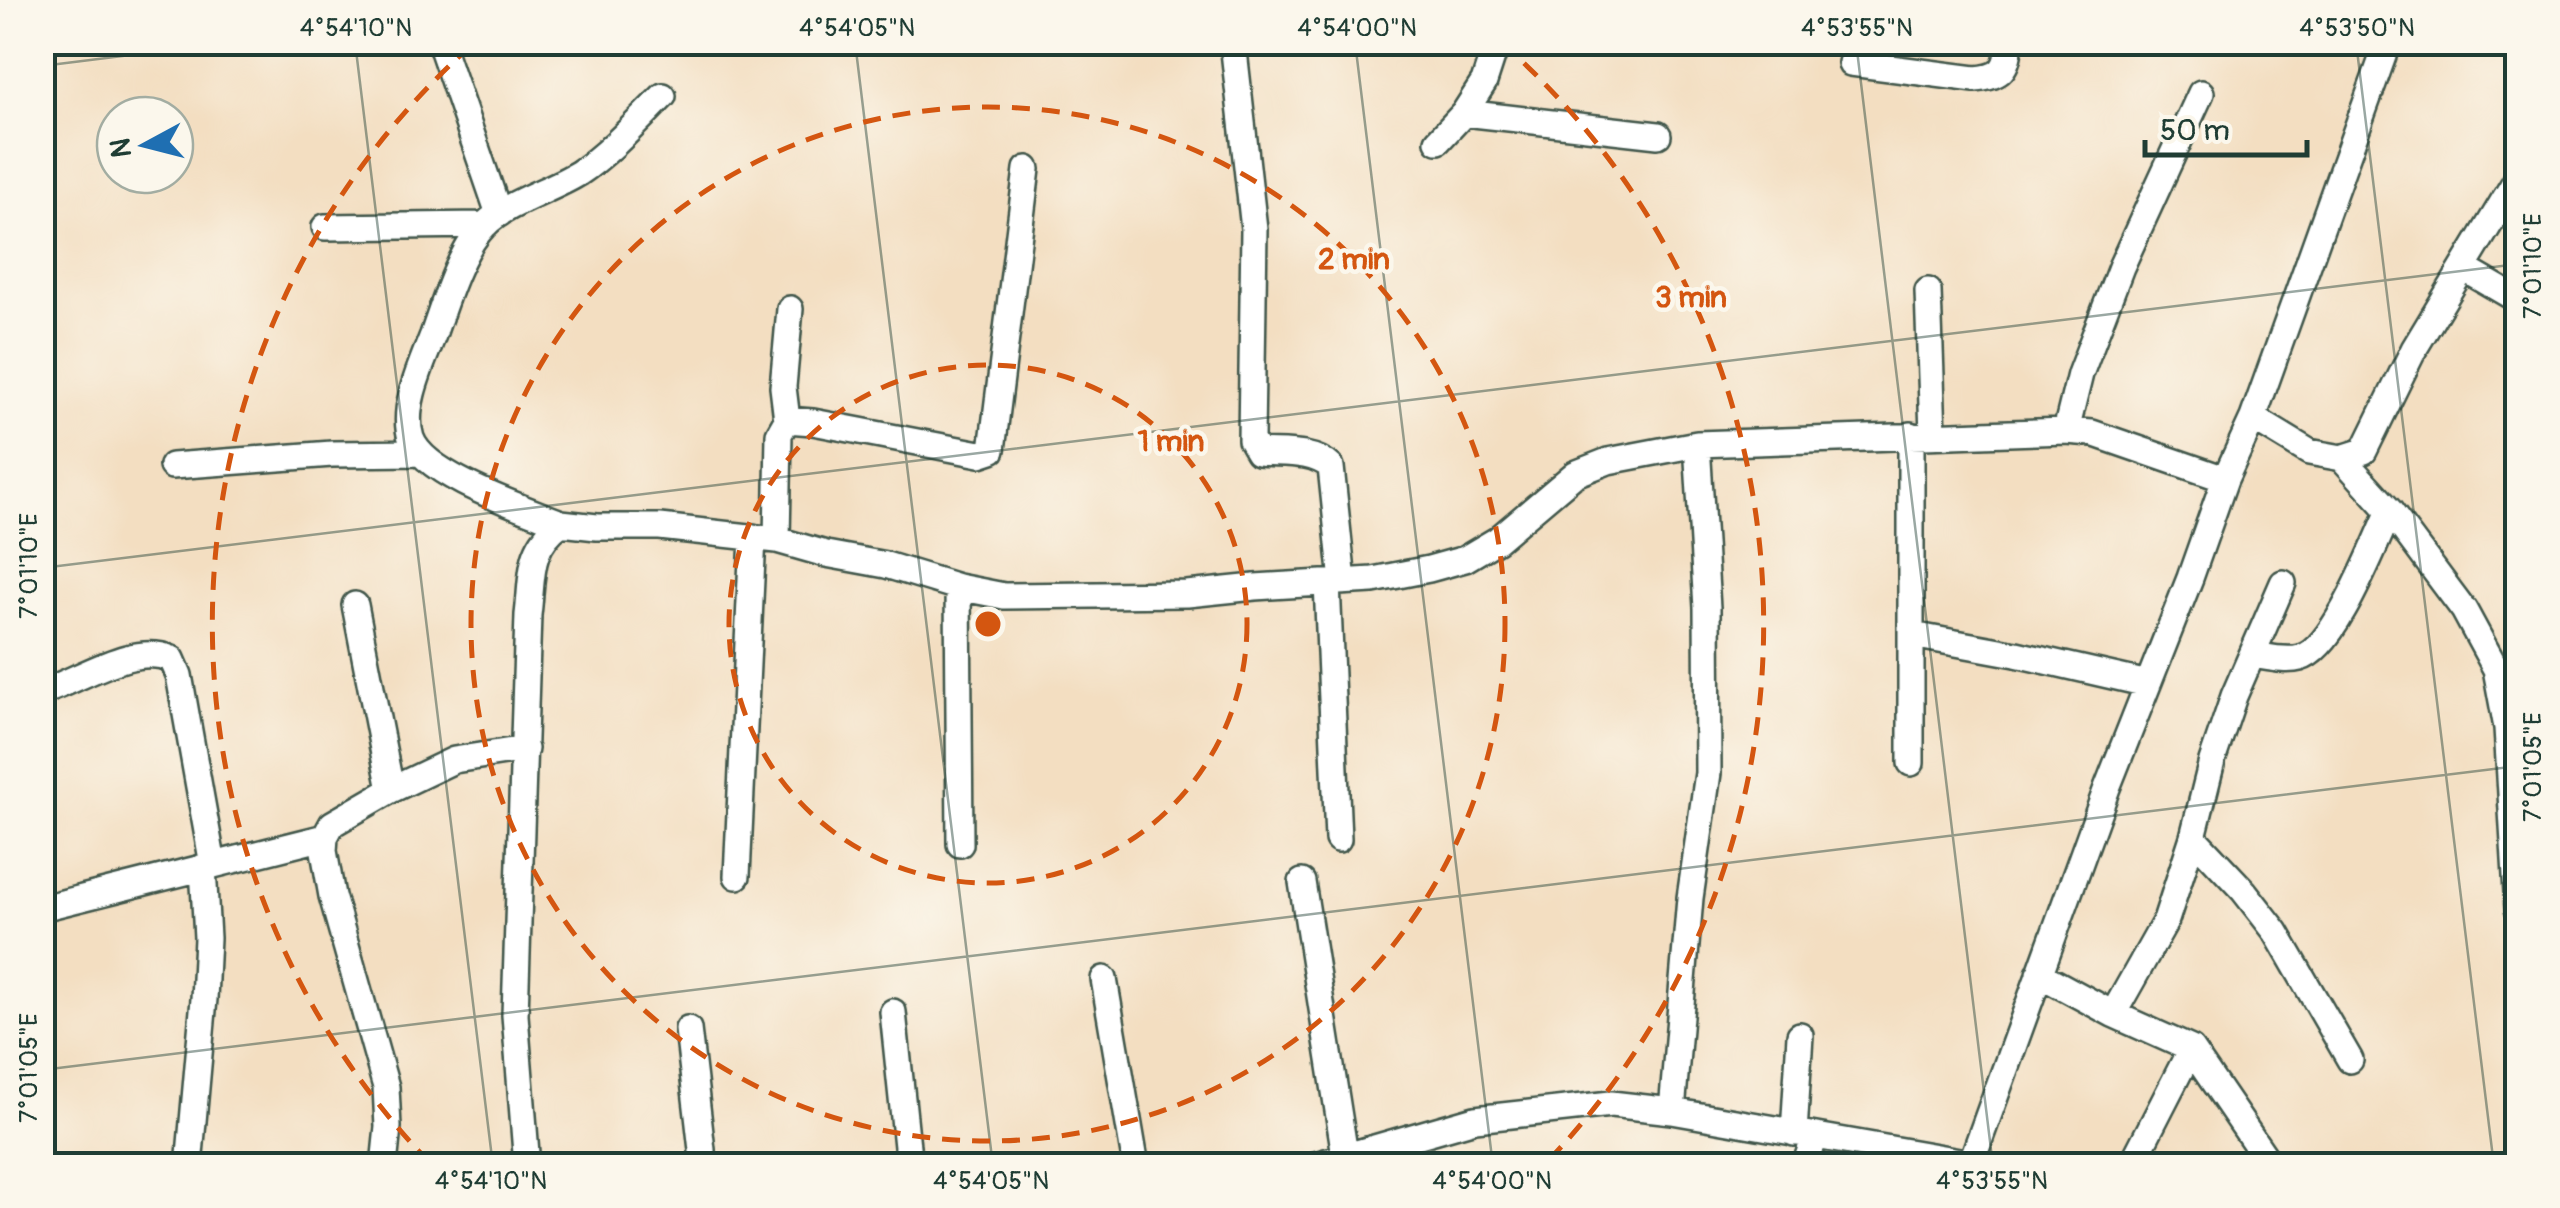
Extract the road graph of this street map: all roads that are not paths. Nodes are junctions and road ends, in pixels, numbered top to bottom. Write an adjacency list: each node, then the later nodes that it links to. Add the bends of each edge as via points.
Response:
1 (440, 42): 14 (street)
2 (1233, 42): 32 (street, via 1254,229 1251,440 1258,452 1309,456 1332,467)
3 (1498, 42): 9 (street)
4 (2010, 42): 6 (street, via 2000,73 1991,78)
5 (2388, 42): 20 (street)
6 (1851, 63)
7 (2201, 93): 22 (street, via 2120,267)
8 (663, 96): 14 (street, via 578,173)
9 (1464, 113): 10 (street); 11 (street)
10 (1658, 134)
11 (1438, 141)
12 (1027, 170): 21 (street, via 992,450 980,454)
13 (2518, 177): 16 (street)
14 (492, 220): 15 (street); 25 (street, via 463,258 420,370 410,407 410,436)
15 (325, 227)
16 (2463, 268): 18 (street); 26 (street, via 2364,451)
17 (1928, 291): 23 (street)
18 (2518, 300)
19 (790, 310): 21 (street, via 783,387)
20 (2253, 418): 26 (street, via 2309,452); 28 (street)
21 (788, 420): 31 (street, via 779,434)
22 (2066, 430): 23 (street); 28 (street)
23 (1922, 435): 24 (street); 36 (street)
24 (1698, 444): 32 (street, via 1575,474 1497,540 1465,558); 60 (street, via 1708,608 1708,773)
25 (419, 453): 27 (street); 30 (street, via 440,471)
26 (2342, 458): 29 (street)
27 (172, 466)
28 (2226, 479): 38 (street)
29 (2390, 512): 37 (street, via 2318,649 2299,659); 51 (street, via 2464,610 2496,668 2508,728)
30 (561, 523): 31 (street); 40 (street, via 536,551)
31 (765, 538): 34 (street); 48 (street)
32 (1335, 582): 34 (street, via 1132,596 1004,596); 45 (street)
33 (2283, 583): 37 (street)
34 (958, 587): 46 (street)
35 (355, 605): 42 (street)
36 (1912, 635): 38 (street); 41 (street)
37 (2252, 655): 44 (street, via 2212,761)
38 (2148, 684): 52 (street)
39 (42, 692): 47 (street, via 141,654 172,659 180,675)
40 (524, 749): 42 (street, via 454,760); 66 (street, via 516,1015)
41 (1911, 763)
42 (391, 790): 43 (street, via 332,824)
43 (325, 836): 47 (street); 65 (street, via 332,896 386,1086)
44 (2193, 837): 55 (street, via 2166,920); 59 (street, via 2276,932)
45 (1338, 839)
46 (960, 844)
47 (208, 866): 50 (street); 64 (street)
48 (736, 876)
49 (1302, 882): 62 (street)
50 (42, 908)
51 (2518, 909)
52 (2040, 974): 55 (street); 63 (street)
53 (1104, 980): 69 (street)
54 (893, 1012): 68 (street)
55 (2113, 1014): 58 (street)
56 (688, 1029): 67 (street)
57 (1800, 1035): 61 (street)
58 (2190, 1049): 72 (street); 73 (street)
59 (2350, 1060)
60 (1672, 1111): 61 (street); 62 (street, via 1610,1104 1475,1120)
61 (1804, 1134): 63 (street); 71 (street)
62 (1345, 1154): 70 (street)
63 (1971, 1164)
64 (189, 1166)
65 (384, 1166)
66 (526, 1166)
67 (702, 1166)
68 (910, 1166)
69 (1136, 1166)
70 (1312, 1166)
71 (1805, 1166)
72 (2132, 1166)
73 (2271, 1166)

